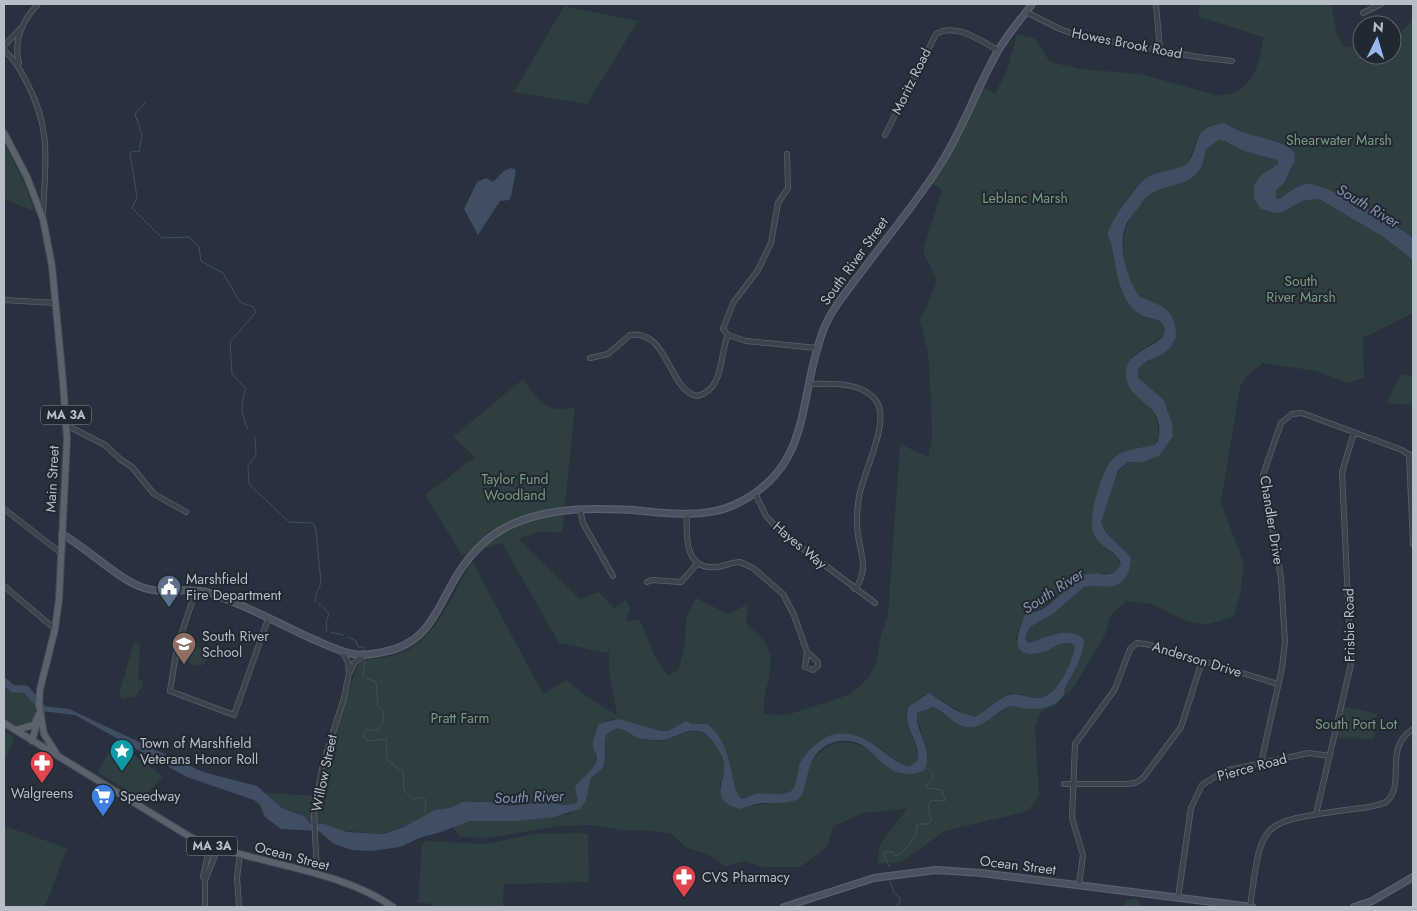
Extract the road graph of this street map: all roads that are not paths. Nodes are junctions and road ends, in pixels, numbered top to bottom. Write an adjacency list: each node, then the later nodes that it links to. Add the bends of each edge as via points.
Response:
1 (38, 4): 7 (street)
2 (1032, 4): 5 (street, South River Street)
3 (1156, 4): 11 (street)
4 (1381, 4): 6 (street)
5 (1026, 12): 10 (street, South River Street); 11 (street, Howes Brook Road, via 1079,36)
6 (1363, 13)
7 (21, 28): 8 (street); 13 (street, via 17,43)
8 (4, 46)
9 (4, 50): 13 (street)
10 (998, 50): 15 (street, Moritz Road, via 958,31 943,30 936,34); 21 (street, South River Street, via 940,166 834,310)
11 (1160, 50): 12 (street, Howes Brook Road)
12 (1232, 61)
13 (19, 65): 17 (street, via 39,107 44,126)
14 (4, 133): 17 (main road, Main Street / MA 3A, via 27,177)
15 (885, 135)
16 (787, 154): 20 (street, via 788,188 778,204 772,243 758,270 733,303 723,329)
17 (42, 216): 19 (main road, Main Street / MA 3A)
18 (4, 300): 19 (street)
19 (56, 303): 24 (main road, Main Street / MA 3A)
20 (728, 335): 21 (street, via 746,341); 22 (street, via 723,347 721,372 708,389 697,396 684,390 664,354 642,336 630,335 608,354)
21 (817, 348): 23 (street, South River Street)
22 (590, 358)
23 (810, 384): 28 (street, South River Street, via 793,448 780,468); 40 (street, via 841,384 860,390 874,398 882,414 858,500 858,534 864,566 861,581)
24 (66, 425): 31 (street, via 105,444 132,467 154,494); 33 (main road, Main Street / MA 3A)
25 (1354, 432): 26 (street, Chandler Drive); 50 (street, Chandler Drive, via 1302,413 1292,414 1281,423 1263,472 1281,578 1285,642); 58 (street, Frisbie Road, via 1342,472 1351,664)
26 (1408, 454): 27 (street, Chandler Drive); 34 (street)
27 (1413, 458)
28 (755, 493): 32 (street, South River Street, via 730,507); 40 (street, Hayes Way, via 766,516 775,526)
29 (580, 508): 32 (street, South River Street); 37 (street, via 583,523); 47 (street, South River Street, via 537,515 513,523 496,534 479,547 462,568 420,636 400,648)
30 (4, 509): 35 (street)
31 (186, 512)
32 (687, 513): 36 (street, via 687,547)
33 (62, 534): 35 (main road, Main Street / MA 3A); 41 (street, South River Street, via 142,588)
34 (1413, 544)
35 (61, 553): 44 (main road, Main Street / MA 3A)
36 (698, 563): 38 (street, via 681,582); 46 (street, via 715,567 740,562 754,568 786,598)
37 (613, 576)
38 (647, 582)
39 (4, 586): 44 (street)
40 (855, 589): 42 (street, Hayes Way)
41 (196, 590): 43 (street, South River Street, via 227,599); 43 (street, via 177,647 170,691 234,715)
42 (875, 604)
43 (268, 619): 45 (street, South River Street)
44 (55, 629): 51 (main road, Main Street / MA 3A, via 42,680)
45 (342, 651): 47 (street, South River Street); 49 (street, Willow Street)
46 (807, 652)
47 (364, 655): 49 (street, Willow Street, via 354,663)
48 (1202, 661): 50 (street, Anderson Drive); 61 (street, via 1179,731 1147,774 1131,783); 61 (street, Anderson Drive, via 1151,645 1141,643 1133,646 1115,688 1075,744)
49 (349, 673): 66 (street, Willow Street, via 323,764 314,822)
50 (1278, 684): 59 (street, Chandler Drive)
51 (39, 710): 53 (main road, Main Street / MA 3A); 55 (main road, via 31,727); 56 (main road, Main Street / MA 3A)
52 (4, 724): 55 (main road, Ocean Street)
53 (43, 727): 56 (main road, via 39,738); 57 (main road, MA 3A)
54 (1413, 729): 62 (street, via 1397,751 1394,791 1386,802)
55 (15, 730): 56 (main road, Ocean Street)
56 (32, 741): 57 (main road, Ocean Street / MA 3A)
57 (58, 756): 63 (main road, Ocean Street / MA 3A, via 177,830)
58 (1330, 756): 59 (street, Pierce Road, via 1309,753); 62 (street, Frisbie Road)
59 (1261, 763): 70 (street, Pierce Road, via 1220,773 1197,791 1191,808)
60 (1064, 784): 61 (street)
61 (1073, 784): 69 (street, Anderson Drive, via 1073,825 1082,855)
62 (1316, 814): 79 (street, via 1282,821 1262,838)
63 (210, 845): 64 (main road, Ocean Street / MA 3A); 68 (street, via 203,876)
64 (218, 848): 65 (main road, Ocean Street / MA 3A); 68 (street)
65 (240, 854): 66 (main road, Ocean Street / MA 3A); 74 (street, via 237,877)
66 (317, 875): 71 (main road, Ocean Street / MA 3A, via 362,888)
67 (1413, 877): 80 (street, via 1372,901)
68 (205, 880): 73 (street)
69 (1079, 885): 70 (street, Ocean Street); 77 (street, Ocean Street, via 975,872 916,871 865,880)
70 (1178, 898): 72 (street, Ocean Street)
71 (381, 899): 75 (main road, MA 3A); 76 (main road, Ocean Street / MA 3A)
72 (1196, 900): 78 (street); 79 (street, Ocean Street)
73 (205, 907)
74 (239, 907)
75 (386, 907)
76 (392, 907)
77 (784, 907)
78 (1193, 907)
79 (1251, 907)
80 (1354, 907)

